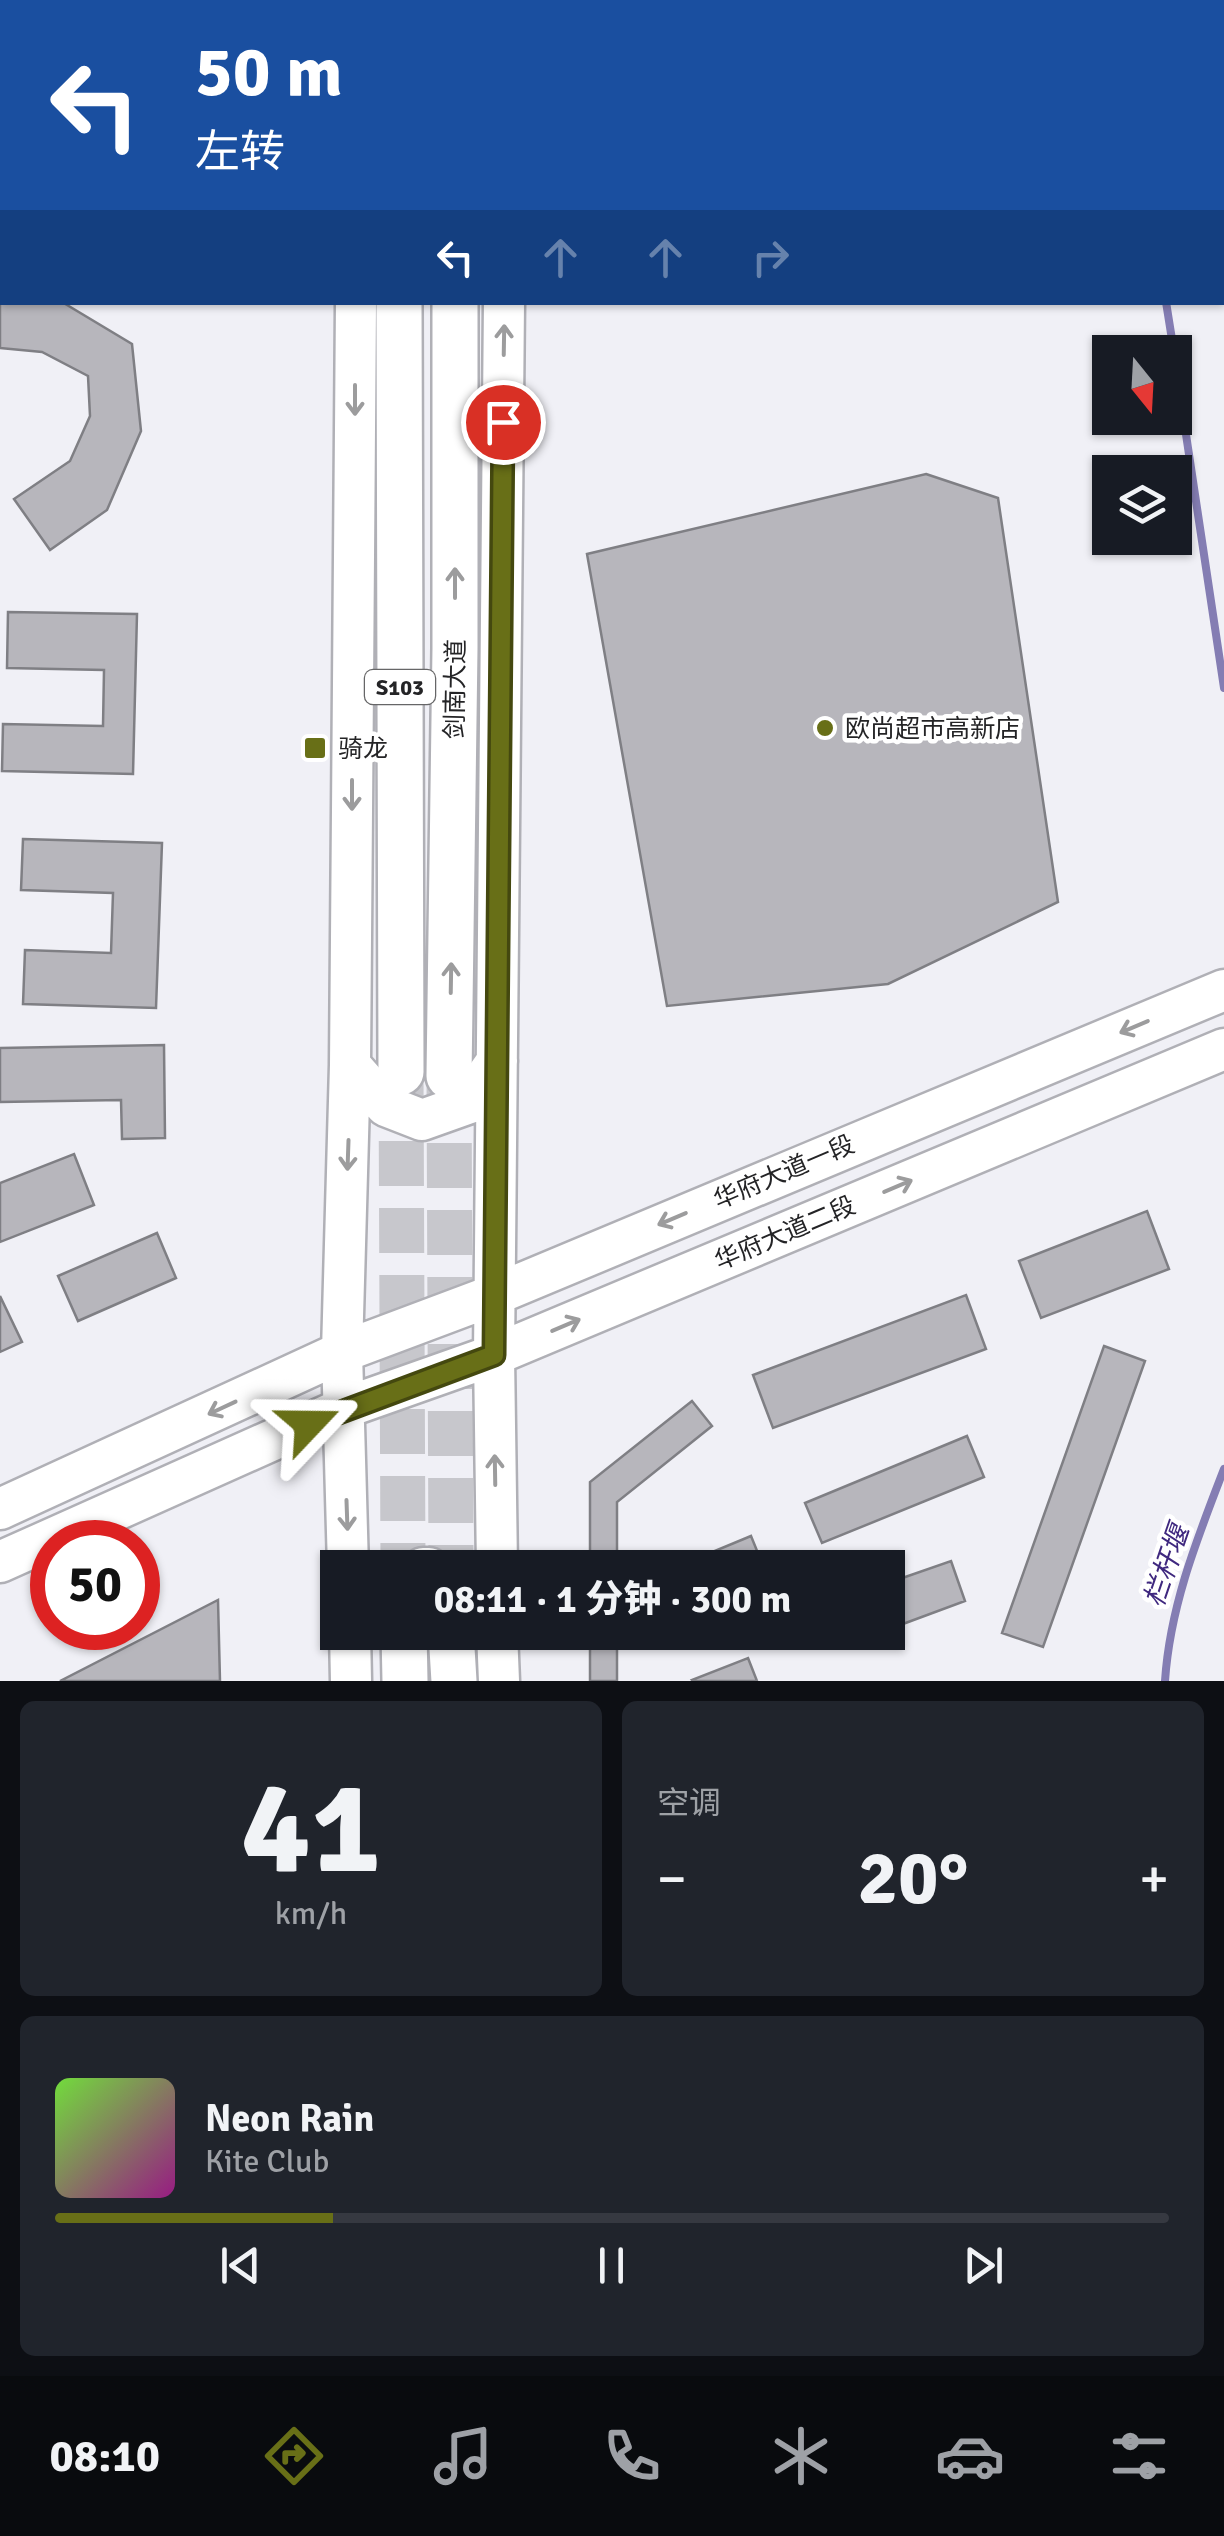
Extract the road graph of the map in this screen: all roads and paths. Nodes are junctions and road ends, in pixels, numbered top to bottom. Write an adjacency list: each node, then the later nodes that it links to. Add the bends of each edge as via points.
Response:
1 (356, 305): 8 (main road, one-way to 8)
2 (399, 305): 9 (highway, S103)
3 (455, 305): 10 (highway, 剑南大道 / S103, one-way to 3)
4 (504, 305): 7 (main road, one-way to 4)
5 (1224, 990): 11 (main road, 华府大道一段, one-way to 11)
6 (1224, 1049): 13 (main road, 华府大道二段, one-way to 6)
7 (496, 1062): 8 (main road, via 467,1104 422,1120 386,1106); 11 (main road)
8 (350, 1065): 12 (main road, one-way to 12)
9 (401, 1072)
10 (449, 1076)
11 (494, 1296): 12 (main road, 华府大道一段); 13 (main road)
12 (342, 1352): 14 (main road); 15 (main road, 华府大道一段, one-way to 15)
13 (494, 1355): 14 (main road, 华府大道二段); 17 (main road, one-way to 13)
14 (344, 1408): 16 (main road, one-way to 16); 18 (main road)
15 (0, 1509)
16 (348, 1550)
17 (496, 1550)
18 (0, 1562)
19 (350, 1650): 23 (main road)
20 (404, 1650): 24 (highway)
21 (452, 1650): 25 (highway)
22 (498, 1650): 26 (main road)
23 (351, 1681)
24 (405, 1681)
25 (454, 1681)
26 (498, 1681)

